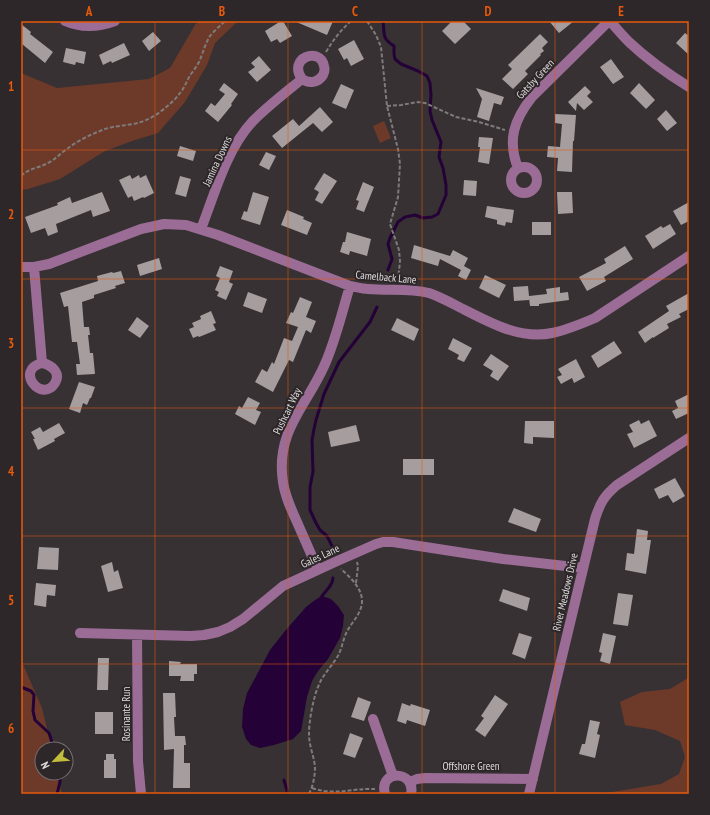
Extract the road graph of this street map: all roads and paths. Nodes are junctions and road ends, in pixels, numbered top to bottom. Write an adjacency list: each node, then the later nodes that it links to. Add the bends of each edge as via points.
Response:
1 (65, 21): 2 (street, via 92,26)
2 (115, 21)
3 (225, 21): 13 (path, via 211,35 197,67 180,94 165,108 143,122 116,126 85,138 48,163)
4 (351, 21): 7 (path, via 336,37)
5 (367, 21): 10 (path, via 381,47)
6 (609, 21): 9 (street, via 644,55); 11 (street, Gatsby Green, via 532,97 523,109)
7 (321, 60): 8 (street, via 324,64 323,76 313,82); 8 (street, via 312,56 303,58 298,70)
8 (302, 79): 14 (street, Jamina Downs, via 253,122 234,148)
9 (689, 87)
10 (387, 106): 11 (path, via 425,103 456,117 504,130); 19 (path, via 400,164 398,197 390,224 400,250)
11 (515, 128): 12 (street, Gatsby Green, via 512,149)
12 (518, 168)
13 (21, 176)
14 (201, 229): 17 (street, Camelback Lane, via 186,224 154,226 49,264); 18 (street, Camelback Lane)
15 (689, 256): 19 (street, Camelback Lane, via 595,318 550,334 519,332 491,323 429,293)
16 (21, 267): 17 (street, Camelback Lane)
17 (34, 267): 20 (street)
18 (350, 286): 19 (street, Camelback Lane); 25 (street, Pushcart Way, via 329,354 290,427 281,464 287,500)
19 (398, 289)
20 (42, 364)
21 (689, 438): 24 (street, River Meadows Drive, via 617,484 603,499 595,519)
22 (356, 553): 23 (street, Gales Lane); 24 (street, Gales Lane, via 376,544 393,542); 26 (path)
23 (335, 562): 25 (street, Gales Lane); 26 (path)
24 (583, 568): 31 (street, River Meadows Drive)
25 (318, 570): 28 (street, Gales Lane, via 283,586 243,620 218,632 191,636)
26 (356, 583): 33 (path, via 362,600 361,609 345,635 337,657 323,676 314,701 309,735 315,768)
27 (80, 633): 28 (street, Gales Lane)
28 (137, 634): 35 (street, Rosinante Run, via 138,761)
29 (373, 719): 30 (street)
30 (393, 776): 32 (street, via 404,777); 34 (street, via 385,782)
31 (533, 779): 32 (street, Offshore Green, via 425,778); 38 (street, River Meadows Drive)
32 (410, 782): 37 (street)
33 (312, 788): 34 (path, via 331,792 362,788); 36 (path)
34 (384, 790)
35 (141, 794)
36 (309, 794)
37 (411, 794)
38 (529, 794)

